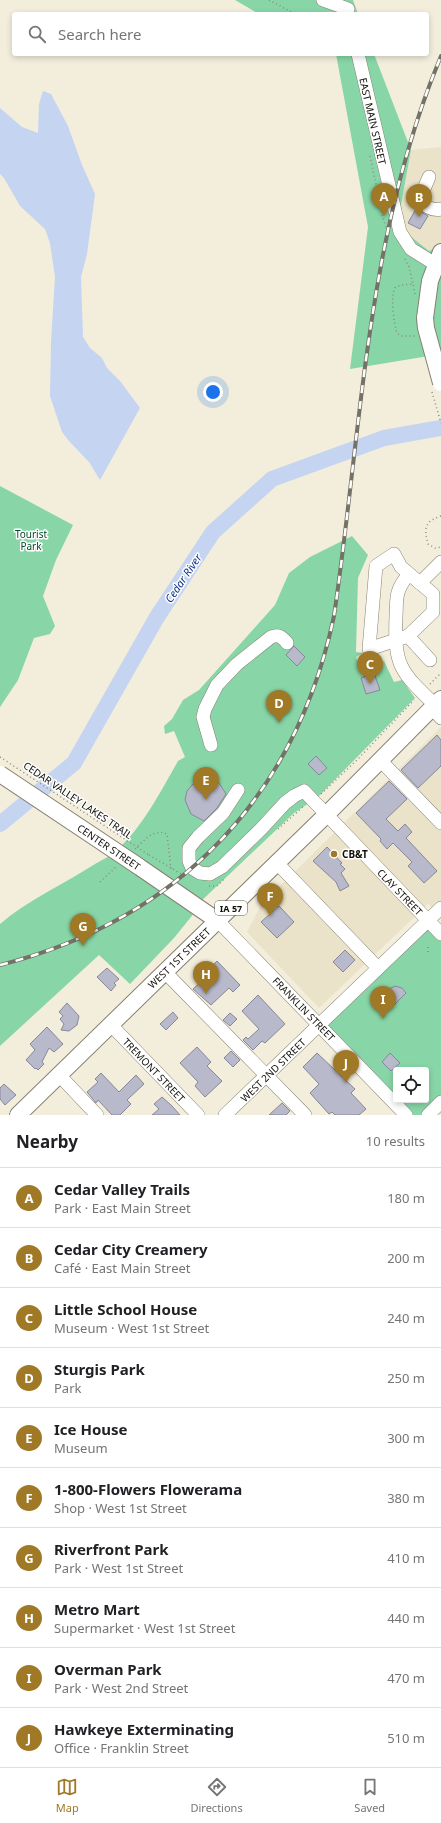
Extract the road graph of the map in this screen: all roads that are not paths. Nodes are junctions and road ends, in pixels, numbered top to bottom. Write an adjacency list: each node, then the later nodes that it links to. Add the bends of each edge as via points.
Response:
1 (323, 0): 2 (street)
2 (348, 8)
3 (358, 56): 6 (street, EAST MAIN STREET, via 400,232 411,249)
4 (429, 177): 5 (street, via 420,201 432,210)
5 (441, 209)
6 (438, 258): 7 (main road, EAST MAIN STREET, bridge, via 430,281 425,318)
7 (441, 383)
8 (441, 562): 10 (street)
9 (406, 579): 14 (street, via 397,590)
10 (420, 583): 11 (street); 14 (street, via 401,567 394,554 376,566 369,649)
11 (437, 593): 12 (street)
12 (437, 612): 13 (street)
13 (408, 636): 14 (street); 16 (street)
14 (395, 642): 17 (street, via 399,664 409,680)
15 (287, 643): 18 (street, via 281,636 271,637 237,664 217,685 202,717)
16 (430, 660)
17 (437, 707): 19 (main road, WEST 1ST STREET / IA 57)
18 (211, 745)
19 (380, 760): 22 (main road, WEST 1ST STREET / IA 57); 23 (street)
20 (0, 774): 27 (main road, CENTER STREET, bridge, via 140,858)
21 (238, 790): 22 (street, CLAY STREET, via 223,814 190,848 189,861 192,868 200,873 210,874 222,868 284,803 304,791)
22 (327, 814): 24 (main road, WEST 1ST STREET / IA 57); 26 (street, CLAY STREET)
23 (441, 823)
24 (277, 863): 27 (main road, WEST 1ST STREET / IA 57); 29 (street)
25 (441, 908): 26 (street, WEST 2ND STREET)
26 (428, 920): 28 (street, CLAY STREET); 29 (street, WEST 2ND STREET)
27 (218, 921): 30 (main road, WEST 1ST STREET / IA 57); 32 (street, FRANKLIN STREET)
28 (441, 934)
29 (378, 968): 32 (street, WEST 2ND STREET)
30 (165, 972): 31 (main road, WEST 1ST STREET / IA 57); 34 (street)
31 (110, 1024): 33 (main road, WEST 1ST STREET / IA 57); 38 (street, TREMONT STREET)
32 (319, 1025): 34 (street, WEST 2ND STREET); 41 (street, FRANKLIN STREET)
33 (59, 1075): 36 (main road, WEST 1ST STREET / IA 57); 37 (street)
34 (267, 1075): 39 (street, WEST 2ND STREET); 40 (street)
35 (441, 1102): 42 (street)
36 (18, 1115)
37 (97, 1115)
38 (198, 1115)
39 (225, 1115)
40 (305, 1115)
41 (406, 1115)
42 (428, 1115)

